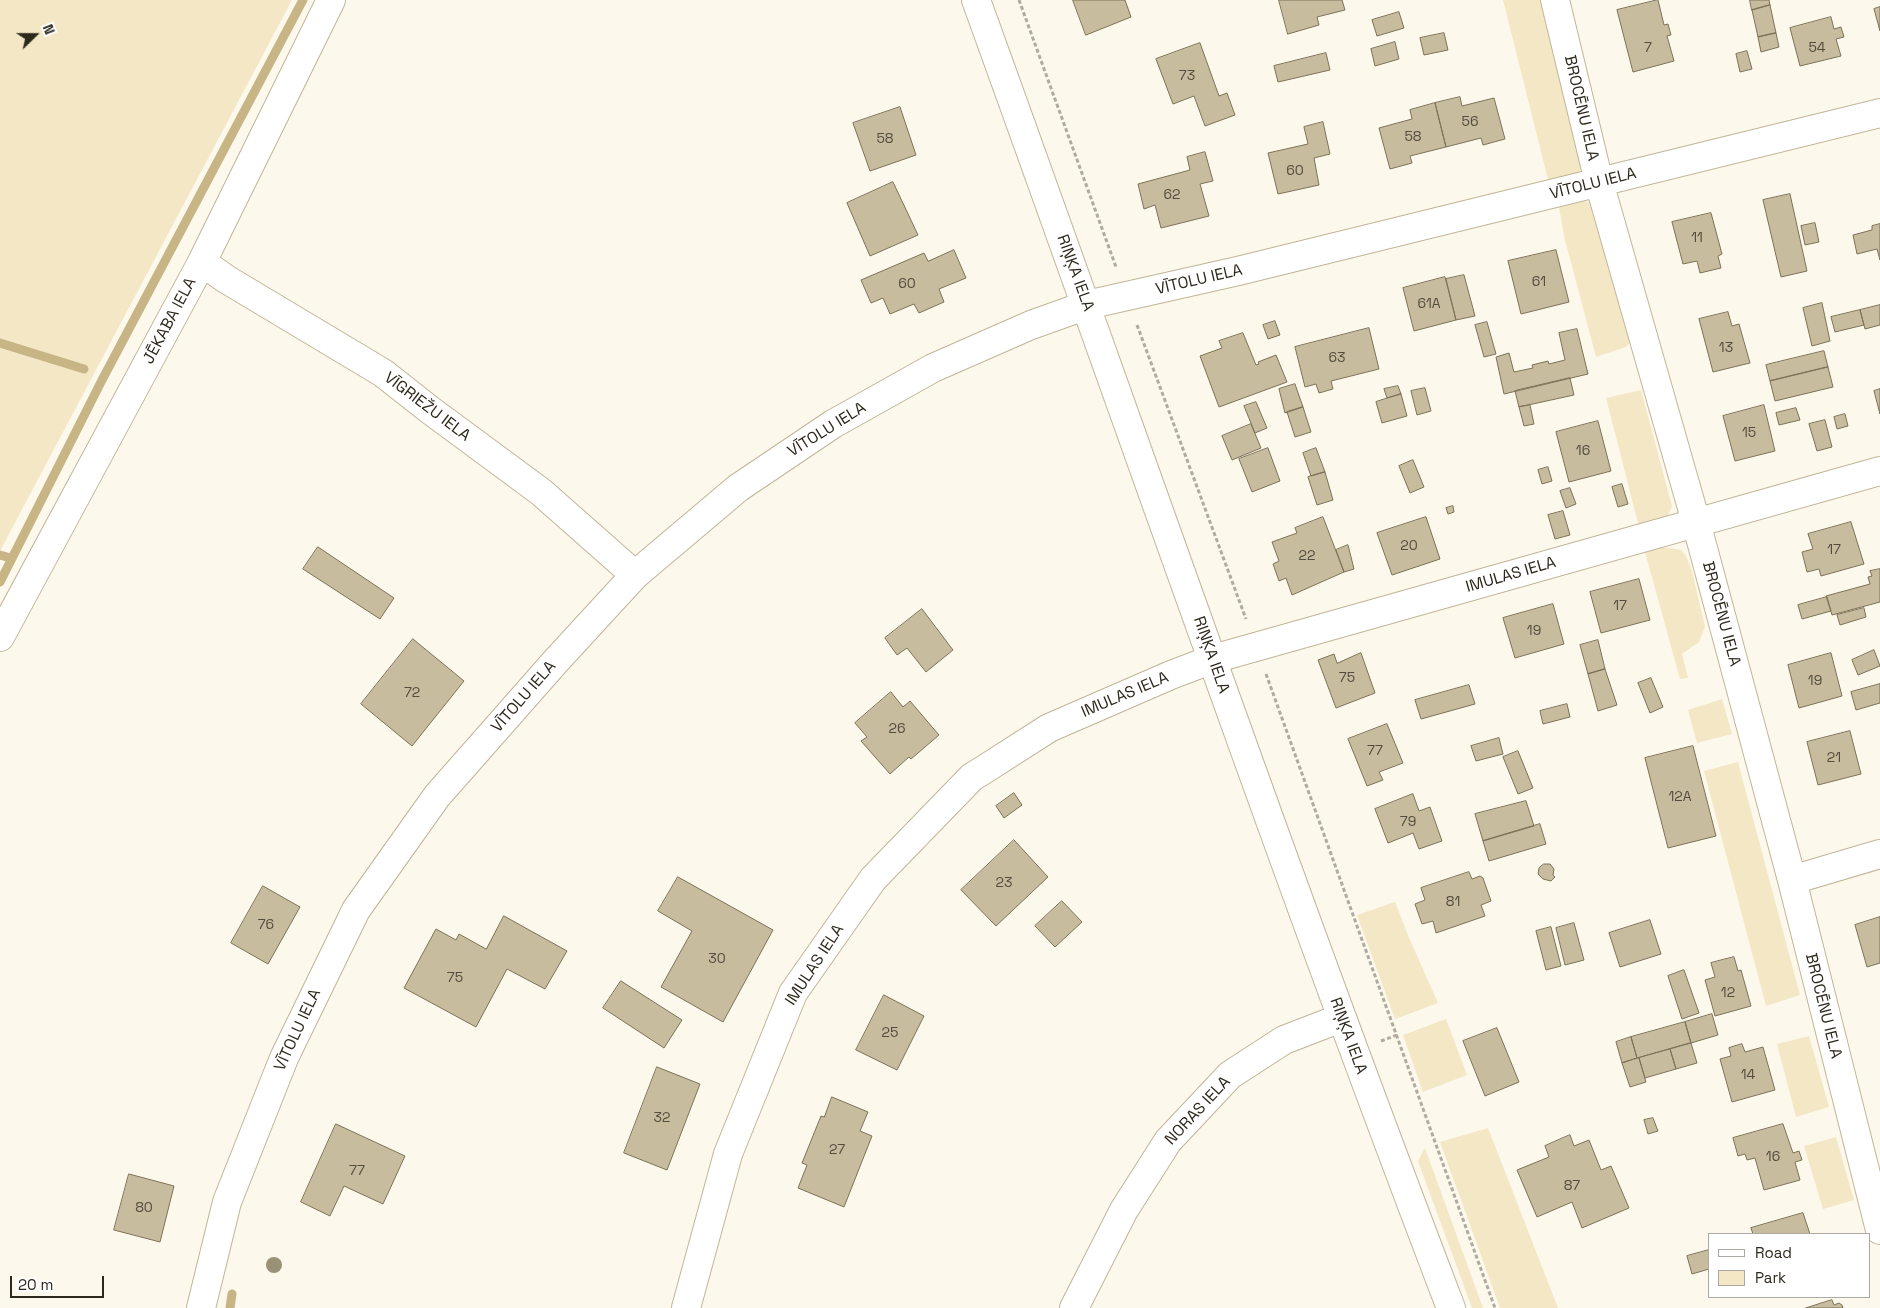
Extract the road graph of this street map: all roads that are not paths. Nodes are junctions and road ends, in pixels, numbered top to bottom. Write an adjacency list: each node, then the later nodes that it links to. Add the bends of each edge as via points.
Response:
1 (331, 0): 6 (street, JĒKABA IELA)
2 (976, 0): 7 (street, RIŅĶA IELA)
3 (1556, 0): 5 (street, BROCĒNU IELA)
4 (1880, 113): 5 (street, VĪTOLU IELA)
5 (1599, 182): 7 (street, VĪTOLU IELA); 9 (street, BROCĒNU IELA)
6 (202, 262): 10 (street, VĪGRIEŽU IELA, via 226,280 383,373 541,492); 11 (street, JĒKABA IELA)
7 (1087, 305): 10 (street, VĪTOLU IELA, via 1031,325 933,368 833,424 738,488); 12 (street, RIŅĶA IELA)
8 (1880, 471): 9 (street, IMULAS IELA)
9 (1696, 522): 12 (street, IMULAS IELA); 14 (street, BROCĒNU IELA)
10 (635, 575): 18 (street, VĪTOLU IELA, via 437,796 356,910 284,1058 230,1193)
11 (0, 637)
12 (1213, 659): 15 (street, RIŅĶA IELA); 19 (street, IMULAS IELA, via 1049,728 972,777 873,879 793,993 728,1154)
13 (1880, 854): 14 (street)
14 (1792, 880): 16 (street, BROCĒNU IELA)
15 (1341, 1018): 20 (street, NORAS IELA, via 1284,1040 1230,1076 1168,1141 1124,1210); 21 (street, RIŅĶA IELA)
16 (1876, 1199): 17 (street, BROCĒNU IELA)
17 (1880, 1230)
18 (201, 1308)
19 (686, 1308)
20 (1074, 1308)
21 (1451, 1308)

